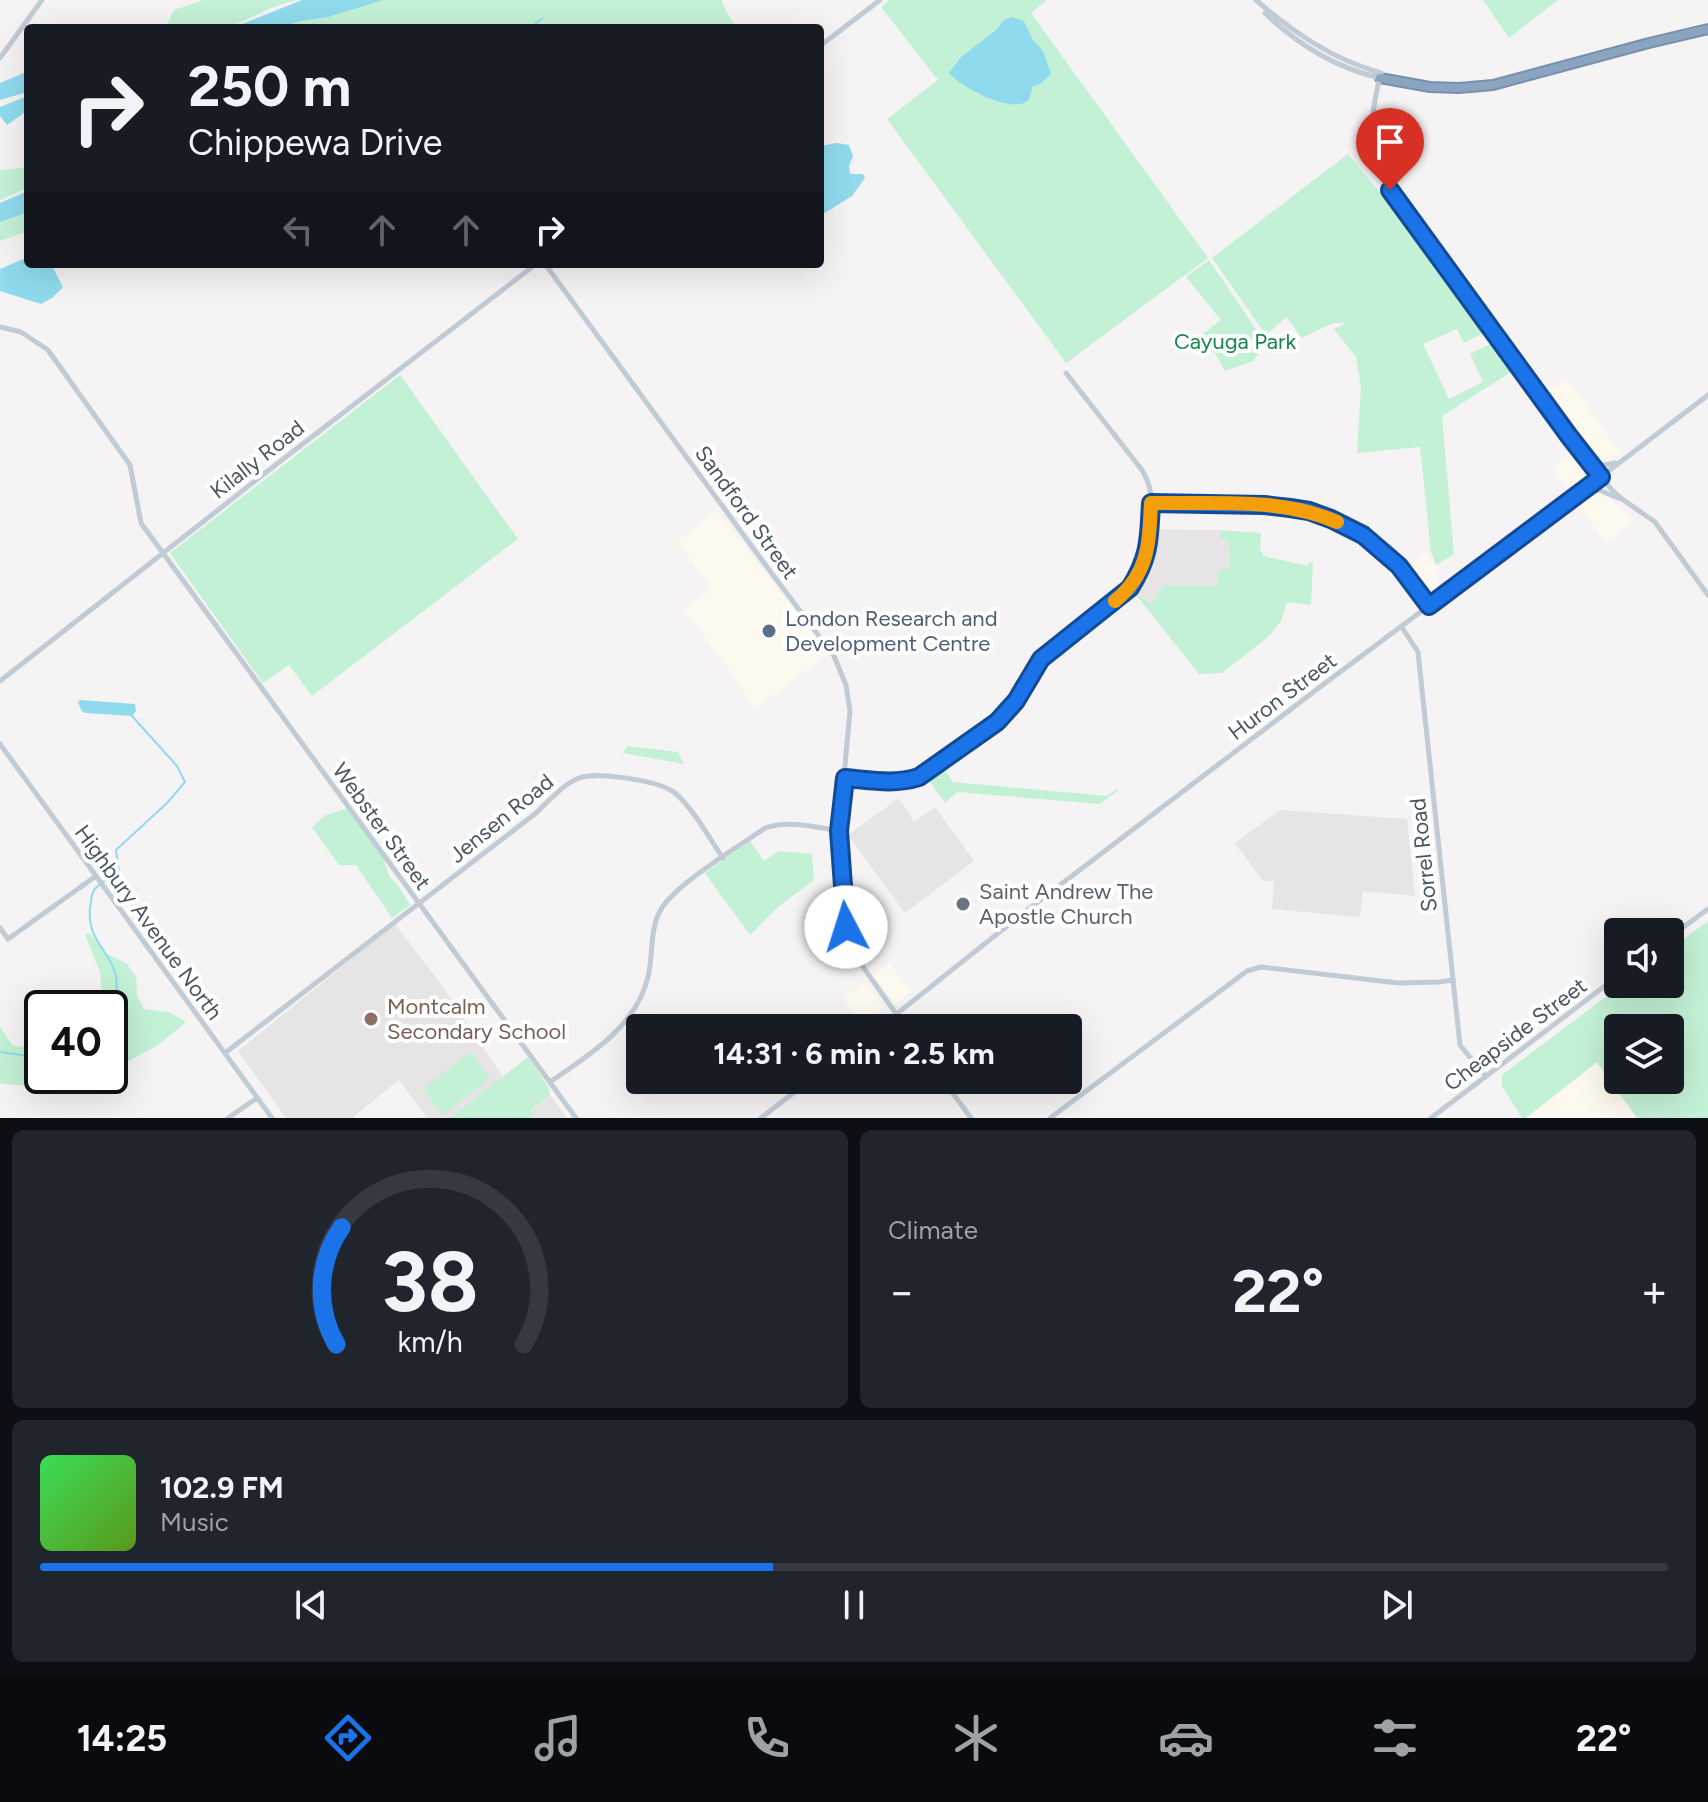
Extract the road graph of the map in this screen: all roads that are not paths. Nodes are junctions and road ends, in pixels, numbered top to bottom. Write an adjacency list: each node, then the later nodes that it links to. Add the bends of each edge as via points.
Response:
1 (42, 0): 4 (street)
2 (880, 0): 7 (street)
3 (1255, 0): 9 (street, via 1320,48)
4 (25, 24)
5 (24, 25): 8 (street)
6 (1708, 29): 9 (highway, via 1527,76 1446,83)
7 (824, 43)
8 (0, 58)
9 (1381, 76): 15 (street, via 1372,135 1385,180)
10 (531, 268): 21 (street, Kilally Road)
11 (548, 268): 27 (street, Sandford Street, via 834,656 850,711)
12 (0, 327): 21 (street, Webster Street, via 34,339 57,362 130,465 141,523)
13 (1066, 373): 20 (street, via 1142,470)
14 (1708, 395): 16 (street, Huron Street)
15 (1590, 461): 16 (street, via 1599,466); 17 (street)
16 (1619, 462): 17 (street, Huron Street)
17 (1601, 477): 18 (street, Huron Street); 19 (street)
18 (1577, 495): 19 (street, via 1599,490); 23 (street, Huron Street)
19 (1622, 499): 22 (street, via 1655,522)
20 (1151, 503): 23 (street, via 1290,508 1331,519 1363,535 1399,566); 27 (street, via 1146,556 1130,588 1041,659 997,722 919,777 889,782)
21 (164, 552): 25 (street, Kilally Road); 31 (street, Webster Street)
22 (1708, 595)
23 (1429, 606): 24 (street, Huron Street)
24 (1401, 626): 35 (street, Sorrel Road, via 1418,652); 38 (street, Huron Street)
25 (0, 681)
26 (0, 744): 30 (street, Highbury Avenue North)
27 (845, 778): 28 (street, Sandford Street)
28 (839, 831): 29 (street, via 775,824); 37 (street, Sandford Street, via 846,927 859,961)
29 (723, 858): 31 (street, Jensen Road, via 684,802 666,787 606,776 579,778); 41 (street, via 660,910 648,981 621,1027)
30 (96, 876): 34 (street, via 8,939); 39 (street, Highbury Avenue North)
31 (418, 903): 39 (street, Jensen Road); 41 (street, Webster Street)
32 (1708, 909): 33 (street)
33 (1684, 927)
34 (0, 928)
35 (1453, 980): 40 (street, Sorrel Road, via 1460,1045); 50 (street, via 1398,983 1287,969 1247,971)
36 (1604, 987): 40 (street, Cheapside Street)
37 (895, 1014)
38 (897, 1014)
39 (225, 1053): 44 (street, Highbury Avenue North)
40 (1485, 1076): 51 (street, Cheapside Street)
41 (550, 1082): 47 (street, Webster Street)
42 (792, 1094): 48 (street)
43 (953, 1094): 49 (street)
44 (257, 1098): 45 (street); 46 (street, Highbury Avenue North)
45 (228, 1118)
46 (272, 1118)
47 (576, 1118)
48 (761, 1118)
49 (971, 1118)
50 (1050, 1118)
51 (1431, 1118)

